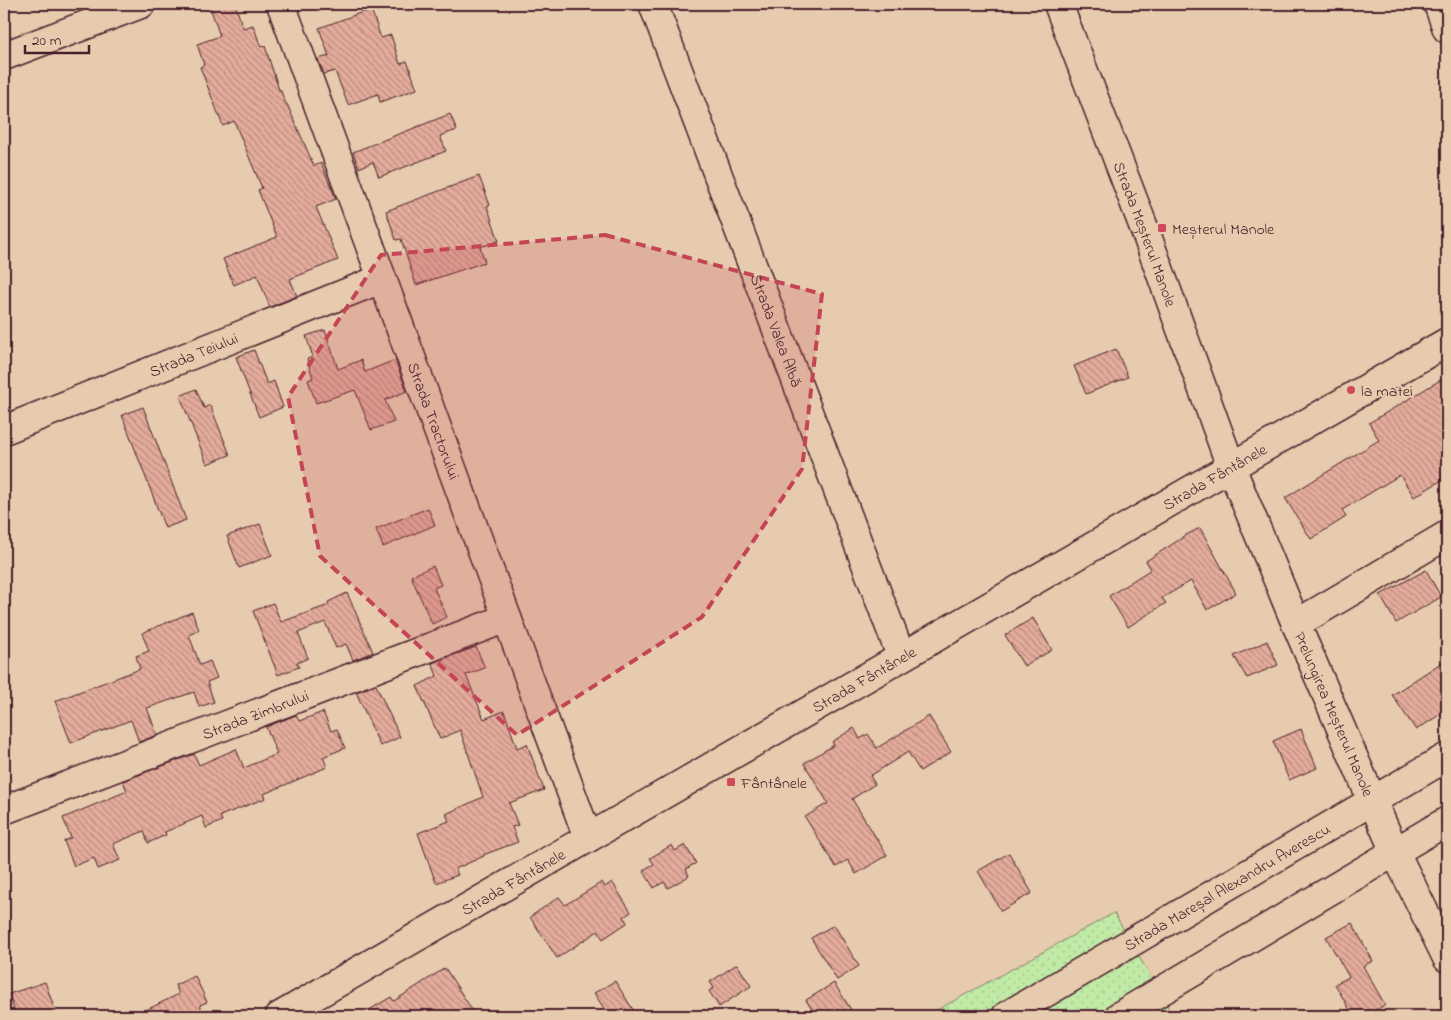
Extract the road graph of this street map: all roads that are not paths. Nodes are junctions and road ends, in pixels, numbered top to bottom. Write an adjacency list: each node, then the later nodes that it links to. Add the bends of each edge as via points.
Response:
1 (141, 4): 7 (street)
2 (281, 4): 8 (street, Strada Tractorului)
3 (653, 4): 15 (street, Strada Valea Albă)
4 (1058, 4): 11 (street, Strada Meșterul Manole)
5 (1438, 4): 6 (street)
6 (1447, 29)
7 (4, 56)
8 (381, 279): 10 (street, Strada Teiului); 13 (street, Strada Tractorului)
9 (1447, 342): 11 (street, Strada Fântânele)
10 (4, 430)
11 (1231, 467): 14 (street, Prelungirea Meșterul Manole); 15 (street, Strada Fântânele)
12 (1447, 535): 14 (street)
13 (507, 618): 18 (street, Strada Zimbrului); 20 (street, Strada Tractorului)
14 (1296, 624): 17 (street, Prelungirea Meșterul Manole)
15 (901, 656): 20 (street, Strada Fântânele)
16 (1447, 757): 17 (street, Strada Mareșal Alexandru Averescu)
17 (1372, 800): 21 (street, Prelungirea Meșterul Manole); 24 (street, Strada Mareșal Alexandru Averescu)
18 (4, 810)
19 (1447, 822): 21 (street)
20 (588, 838): 23 (street, Strada Fântânele)
21 (1396, 852): 22 (street, Prelungirea Meșterul Manole); 25 (street)
22 (1447, 958)
23 (280, 1016)
24 (1006, 1016)
25 (1119, 1016)

